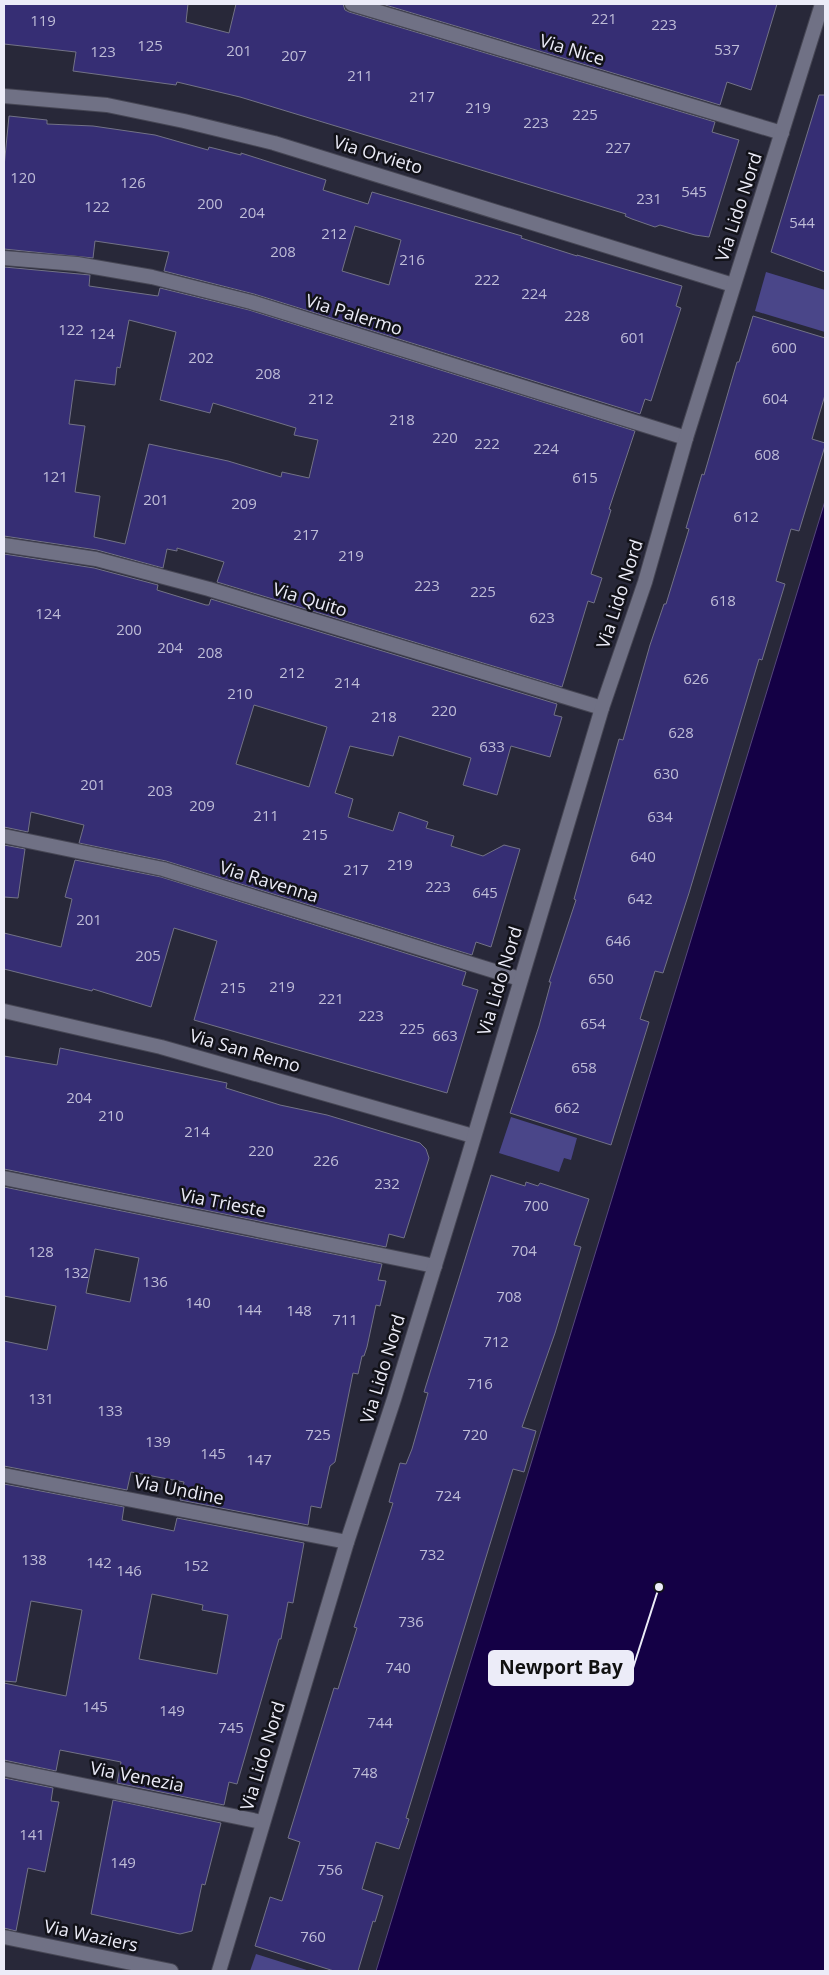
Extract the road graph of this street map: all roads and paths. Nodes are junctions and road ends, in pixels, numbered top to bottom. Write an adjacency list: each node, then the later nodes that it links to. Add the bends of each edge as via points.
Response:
1 (352, 4): 4 (street, Via Nice)
2 (822, 4): 4 (street, Via Lido Nord)
3 (4, 96): 6 (street, Via Orvieto, via 107,105 274,142)
4 (782, 133): 6 (street, Via Lido Nord)
5 (4, 258): 7 (street, Via Palermo, via 77,264 152,277 251,302)
6 (734, 285): 7 (street, Via Lido Nord)
7 (686, 438): 9 (street, Via Lido Nord, via 645,582)
8 (4, 546): 9 (street, Via Quito, via 96,559 200,586)
9 (602, 708): 11 (street, Via Lido Nord)
10 (4, 836): 11 (street, Via Ravenna, via 163,869)
11 (520, 979): 13 (street, Via Lido Nord)
12 (4, 1011): 13 (street, Via San Remo, via 161,1047)
13 (473, 1136): 15 (street, Via Lido Nord)
14 (4, 1178): 15 (street, Via Trieste)
15 (435, 1266): 17 (street, Via Lido Nord)
16 (4, 1475): 17 (street, Via Undine)
17 (347, 1542): 19 (street, Via Lido Nord)
18 (4, 1769): 19 (street, Via Venezia)
19 (262, 1822): 22 (street, Via Lido Nord)
20 (4, 1937): 21 (street, Via Waziers)
21 (171, 1971)
22 (219, 1971)

